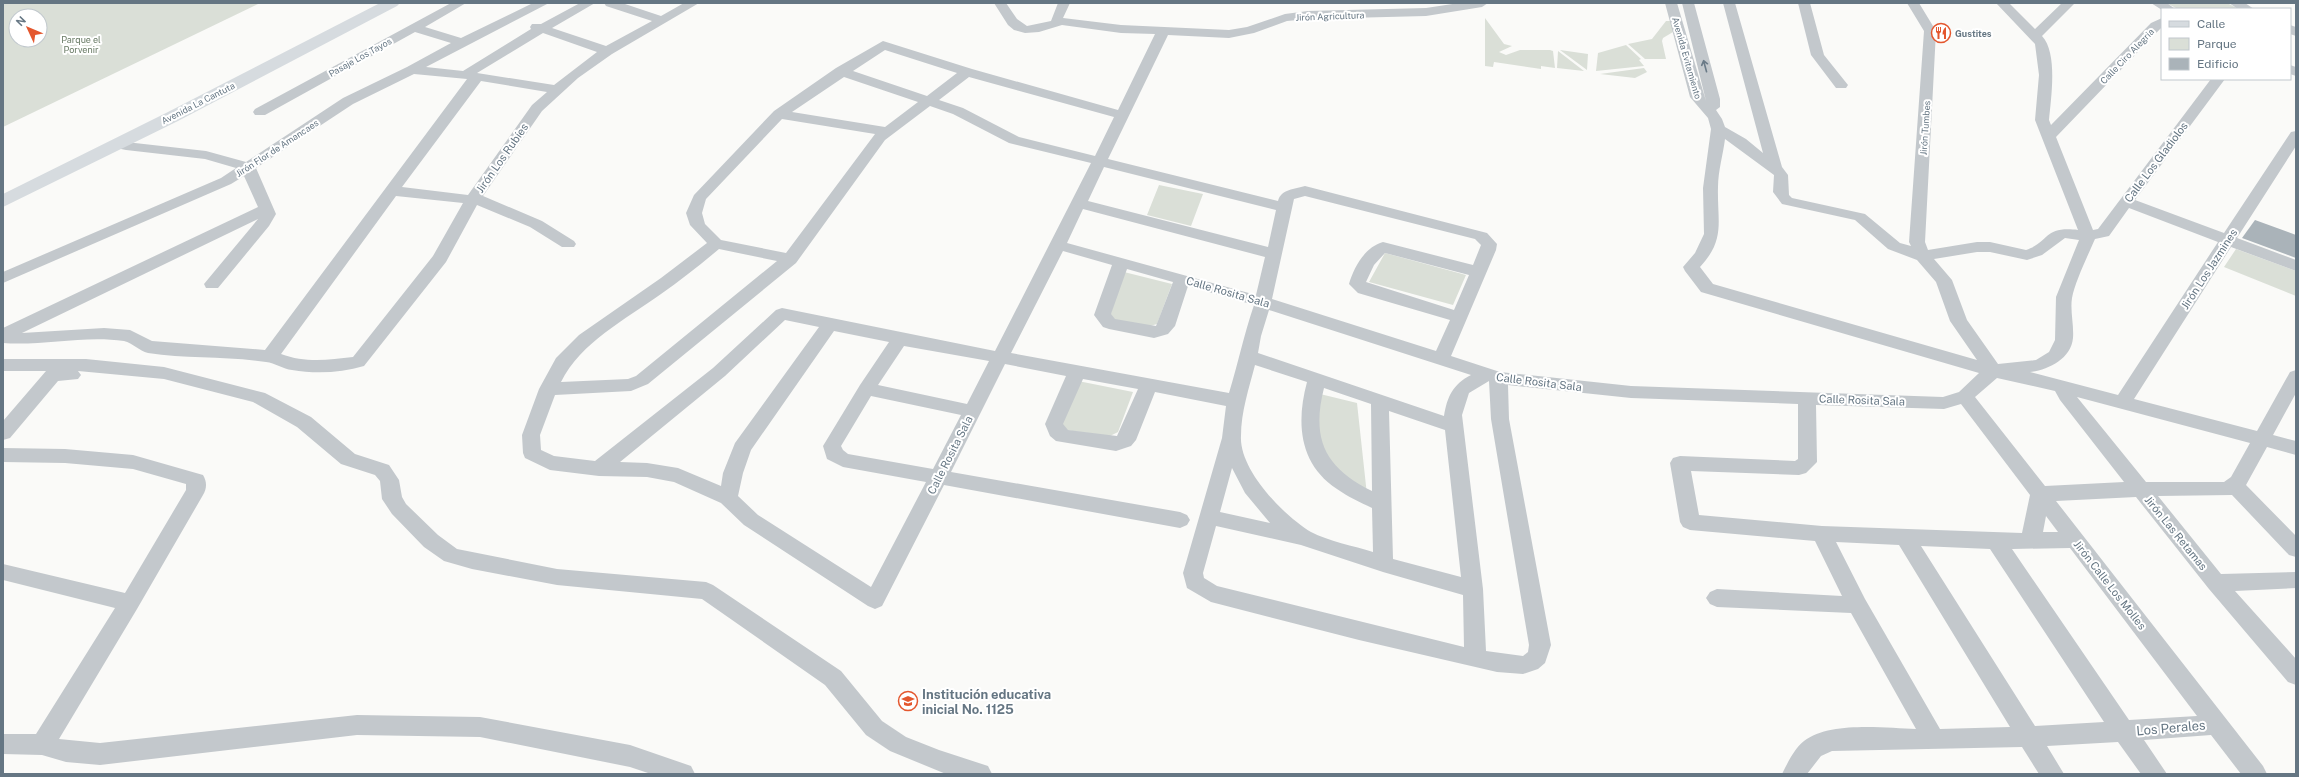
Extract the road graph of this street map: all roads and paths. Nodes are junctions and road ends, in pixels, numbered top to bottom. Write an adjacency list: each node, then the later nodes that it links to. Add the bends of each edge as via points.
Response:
1 (380, 3): 55 (main road, Avenida La Cantuta, via 165,114)
2 (392, 3): 57 (main road, Avenida La Cantuta)
3 (460, 3): 28 (street, Pasaje Los Tayos)
4 (589, 3): 29 (street)
5 (610, 3): 24 (street)
6 (693, 3): 24 (street, Jirón Los Rubíes)
7 (1000, 3): 25 (street, Jirón Agricultura)
8 (1064, 3): 26 (street, via 1056,19)
9 (1478, 3): 30 (street, Jirón Agricultura, via 1426,12 1294,16 1229,34)
10 (1671, 3): 42 (street, Avenida Evitamiento, via 1699,103)
11 (1688, 3): 42 (street, Avenida Evitamiento, one-way to 11, via 1713,107 1713,99)
12 (1729, 3): 53 (street)
13 (1804, 3): 39 (street, via 1818,55)
14 (1913, 3): 62 (street, Jirón Tumbes, via 1930,31)
15 (2002, 3): 31 (street)
16 (2069, 3): 31 (street)
17 (2157, 3): 20 (street)
18 (2235, 3): 21 (street)
19 (535, 4): 23 (street, Jirón Flor de Amancaes)
20 (2167, 8)
21 (2246, 8)
22 (1017, 9): 25 (street)
23 (511, 18): 29 (street); 32 (street, Jirón Flor de Amancaes)
24 (662, 20): 33 (street, Jirón Los Rubíes)
25 (1013, 22): 26 (street, Jirón Agricultura, via 1024,30 1031,31)
26 (1059, 22): 30 (street, Jirón Agricultura, via 1121,29)
27 (2161, 23): 49 (street, Calle Ciro Alegria)
28 (414, 28): 32 (street); 43 (street, Pasaje Los Tayos)
29 (543, 29): 33 (street); 37 (street, via 479,65)
30 (1164, 30): 45 (street, Calle Rosita Sala)
31 (2034, 37): 49 (street, via 2041,43 2046,76 2042,120)
32 (462, 42): 34 (street, Jirón Flor de Amancaes)
33 (607, 51): 40 (street, Jirón Los Rubíes)
34 (412, 70): 37 (street); 52 (street, Jirón Flor de Amancaes, via 348,101)
35 (841, 71): 36 (street, via 883,45); 41 (street); 44 (street)
36 (967, 72): 41 (street); 45 (street)
37 (471, 76): 40 (street); 54 (street, via 471,83)
38 (2217, 80): 58 (street, Calle Los Gladiolos)
39 (1841, 85)
40 (556, 89): 56 (street, Jirón Los Rubíes, via 537,108)
41 (929, 100): 47 (street); 51 (street, via 958,111 1014,140)
42 (1707, 109): 46 (street, Avenida Evitamiento, via 1714,115)
43 (260, 112)
44 (779, 114): 47 (street); 66 (street, via 699,198 694,213 698,225)
45 (1122, 115): 51 (street, Calle Rosita Sala)
46 (1718, 129): 53 (street, via 1741,142); 88 (street, via 1710,177 1712,230 1701,259 1691,267 1707,288)
47 (886, 131): 71 (street)
48 (2296, 135): 64 (street, Jirón Los Jazmines)
49 (2048, 137): 63 (street)
50 (126, 146): 52 (street, via 206,156)
51 (1098, 162): 59 (street, Calle Rosita Sala); 60 (street)
52 (248, 167): 61 (street); 75 (street, Jirón Flor de Amancaes, via 226,181)
53 (1775, 168): 70 (street, via 1781,175 1781,195 1787,201 1860,217 1894,246)
54 (393, 191): 56 (street); 83 (street)
55 (3, 193)
56 (473, 199): 65 (street, via 484,200 536,224); 83 (street, Jirón Los Rubíes, via 440,258 358,362 309,366 291,364)
57 (3, 201)
58 (2126, 202): 63 (street, Calle Los Gladiolos, via 2103,233); 64 (street)
59 (1079, 203): 67 (street, Calle Rosita Sala); 69 (street)
60 (1284, 207): 69 (street); 74 (street, via 1287,198 1292,194 1306,191 1481,236 1490,244)
61 (266, 209): 77 (street, via 268,214 264,223); 81 (street)
62 (1918, 232): 68 (street); 70 (street, Jirón Tumbes, via 1917,242)
63 (2088, 236): 68 (street, via 2064,233 2055,236 2041,248 2027,255 1977,247); 88 (street, via 2064,297 2064,340 2055,356 2040,364)
64 (2228, 240): 73 (street); 104 (street, Jirón Los Jazmines)
65 (568, 244)
66 (716, 244): 71 (street); 98 (street, via 585,339 562,362)
67 (1058, 245): 72 (street, Calle Rosita Sala); 85 (street, Calle Rosita Sala)
68 (1947, 252): 70 (street)
69 (1274, 254): 78 (street)
70 (1923, 256): 88 (street, via 1944,280 1959,321)
71 (790, 259): 98 (street, via 642,380 631,385)
72 (1121, 262): 76 (street, Calle Rosita Sala); 76 (street, via 1102,315 1109,323 1154,332 1162,330 1166,326)
73 (2296, 266)
74 (1479, 272): 79 (street); 79 (street, via 1383,248 1375,251 1358,279 1357,284 1364,289)
75 (3, 278)
76 (1182, 279): 78 (street, Calle Rosita Sala)
77 (212, 284)
78 (1263, 302): 84 (street, via 1252,336); 86 (street, Calle Rosita Sala)
79 (1459, 317): 86 (street)
80 (830, 324): 82 (street); 112 (street, via 782,314 719,372); 117 (street, via 742,448)
81 (3, 336): 83 (street, via 28,339 104,334 130,336 148,347)
82 (900, 339): 85 (street); 99 (street)
83 (270, 356)
84 (1250, 356): 95 (street); 102 (street)
85 (1000, 357): 89 (street); 105 (street, Calle Rosita Sala)
86 (1441, 360): 92 (street, Calle Rosita Sala)
87 (3, 365): 90 (street, via 86,365)
88 (1993, 371): 97 (street); 100 (street)
89 (1077, 372): 96 (street); 96 (street, via 1054,424 1063,436 1116,444 1124,441 1129,435)
90 (164, 373): 91 (street); 145 (street, via 259,397 304,422 348,458 382,470 389,480 392,499 399,510 431,541 451,555 557,577 706,591 833,678 874,728 898,744 935,760)
91 (53, 375): 94 (street); 107 (street)
92 (1493, 376): 101 (street, Calle Rosita Sala, via 1631,392); 106 (street, via 1466,384 1457,393); 136 (street, via 1540,655 1533,662 1521,665)
93 (2296, 376): 109 (street)
94 (3, 377)
95 (1317, 380): 103 (street); 118 (street, via 1311,401 1309,430 1312,446 1320,463 1338,480)
96 (1148, 386): 102 (street)
97 (2062, 387): 104 (street); 115 (street, Jirón Las Retamas, via 2066,396)
98 (548, 389): 112 (street, via 531,435 532,453 550,463)
99 (866, 389): 105 (street); 113 (street, via 832,446 834,454 843,460)
100 (1965, 396): 101 (street, Calle Rosita Sala, via 1944,403); 116 (street, Jirón Calle Los Molles)
101 (1805, 398): 121 (street, via 1808,408 1807,462 1799,468 1680,463 1690,522)
102 (1236, 401): 108 (street)
103 (1380, 401): 106 (street); 118 (street)
104 (2123, 402): 109 (street)
105 (972, 411): 113 (street, Calle Rosita Sala)
106 (1454, 426): 132 (street)
107 (3, 432)
108 (1231, 438): 119 (street); 123 (street, via 1236,458 1252,488 1278,518)
109 (2263, 440): 110 (street); 114 (street)
110 (2296, 448)
111 (3, 455): 134 (street, via 65,456 133,462 196,480 196,490)
112 (599, 469): 117 (street, via 647,470 678,475)
113 (939, 476): 117 (street, Calle Rosita Sala, via 875,600 751,520); 120 (street)
114 (2234, 485): 115 (street, via 2226,489); 127 (street)
115 (2141, 489): 116 (street); 131 (street, Jirón Las Retamas)
116 (2040, 494): 124 (street); 125 (street, Jirón Calle Los Molles)
117 (728, 498)
118 (1381, 504): 128 (street)
119 (1208, 517): 123 (street); 136 (street, via 1193,573 1194,582 1211,593 1383,638)
120 (1180, 520)
121 (1822, 534): 122 (street); 135 (street)
122 (1904, 536): 126 (street); 140 (street)
123 (1304, 538): 128 (street)
124 (2031, 540): 125 (street); 126 (street)
125 (2075, 540): 138 (street, Jirón Calle Los Molles)
126 (1996, 541): 139 (street)
127 (2296, 549)
128 (1383, 564): 132 (street)
129 (3, 572): 134 (street)
130 (2296, 580): 131 (street)
131 (2216, 583): 137 (street, Jirón Las Retamas)
132 (1473, 589): 136 (street)
133 (1717, 598): 135 (street)
134 (130, 602): 143 (street)
135 (1857, 605): 141 (street)
136 (1475, 658)
137 (2296, 675)
138 (2218, 724): 139 (street, Los Perales); 149 (street, Jirón Calle Los Molles)
139 (2124, 732): 140 (street, Los Perales); 148 (street)
140 (2026, 735): 141 (street, Los Perales); 147 (street)
141 (1934, 740): 146 (street, Los Perales, via 1839,740 1822,743 1811,749)
142 (3, 744): 143 (street)
143 (42, 745): 144 (street, via 66,751 100,754 357,725 480,727 630,756)
144 (684, 774)
145 (980, 774)
146 (1794, 774)
147 (2052, 774)
148 (2155, 774)
149 (2255, 774)

